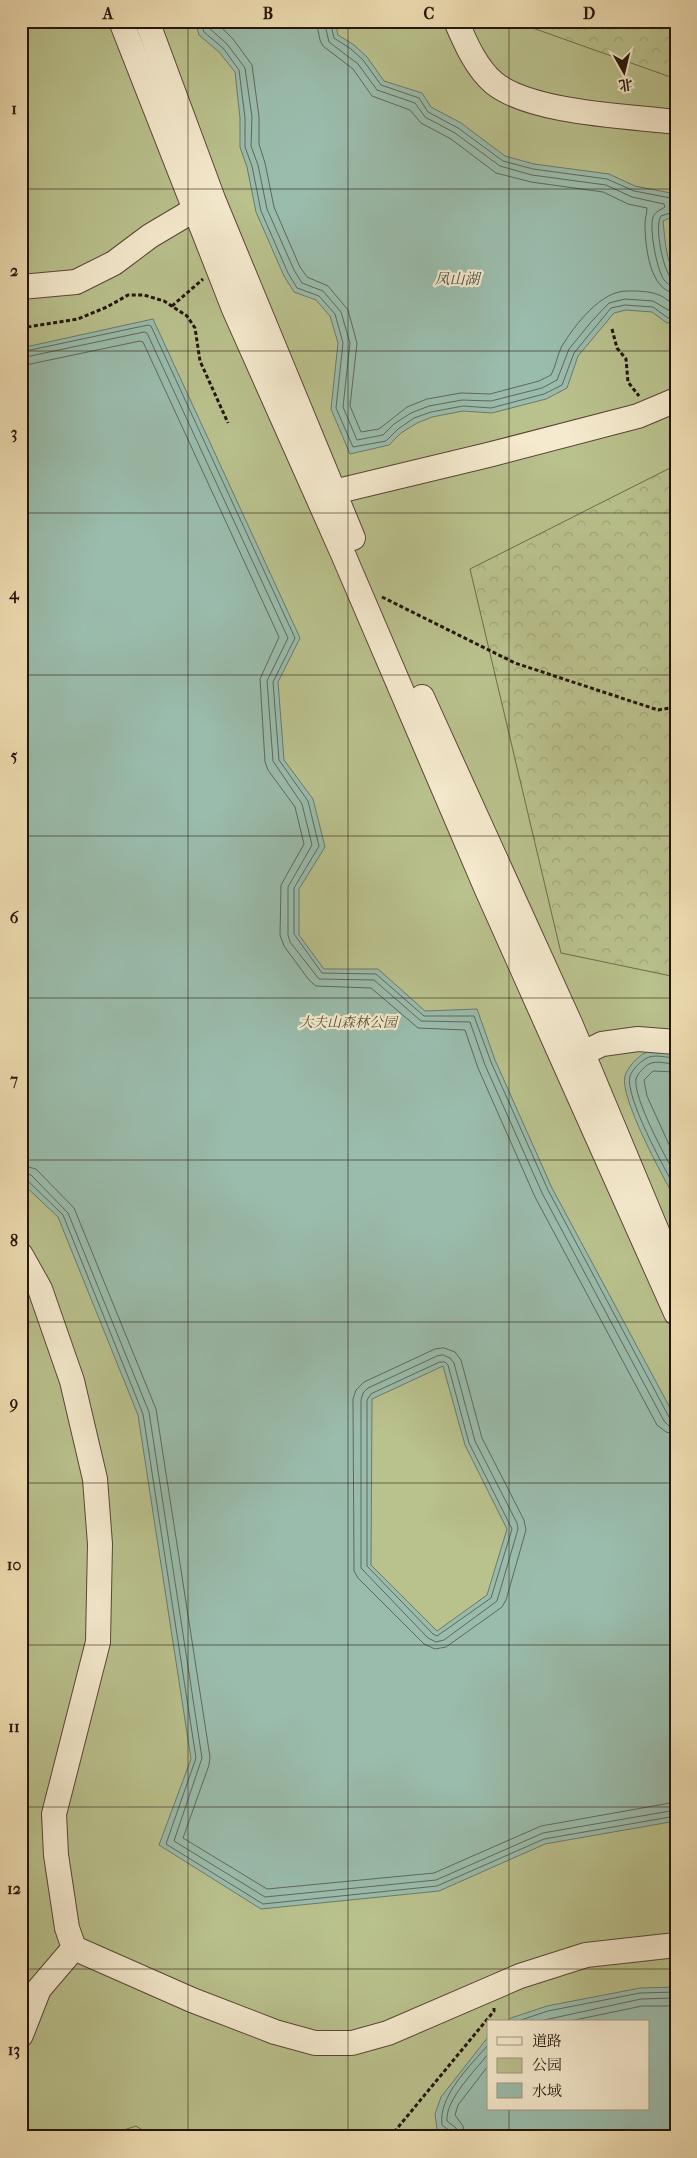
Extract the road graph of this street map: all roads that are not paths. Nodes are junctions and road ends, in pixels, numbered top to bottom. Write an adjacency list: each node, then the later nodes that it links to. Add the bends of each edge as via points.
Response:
1 (122, 21): 5 (street)
2 (147, 21): 5 (street)
3 (456, 21): 4 (street, via 479,66 493,82 509,93 536,103)
4 (676, 122)
5 (204, 204): 6 (street, via 150,236 114,263 76,282); 8 (street); 10 (street, via 218,268 483,881)
6 (21, 288)
7 (676, 400): 8 (street, via 647,412 497,453)
8 (334, 492): 10 (street, via 374,593)
9 (676, 1042): 10 (street, via 638,1039 602,1044)
10 (574, 1058): 12 (street); 13 (street)
11 (21, 1255): 15 (street, via 40,1289 72,1381 95,1479 99,1525 98,1642 54,1814 56,1855 67,1928)
12 (676, 1269)
13 (676, 1313)
14 (676, 1945): 15 (street, via 586,1955 520,1976 388,2033 352,2043 315,2042 275,2032)
15 (74, 1948): 16 (street, via 39,1989)
16 (21, 2035)

